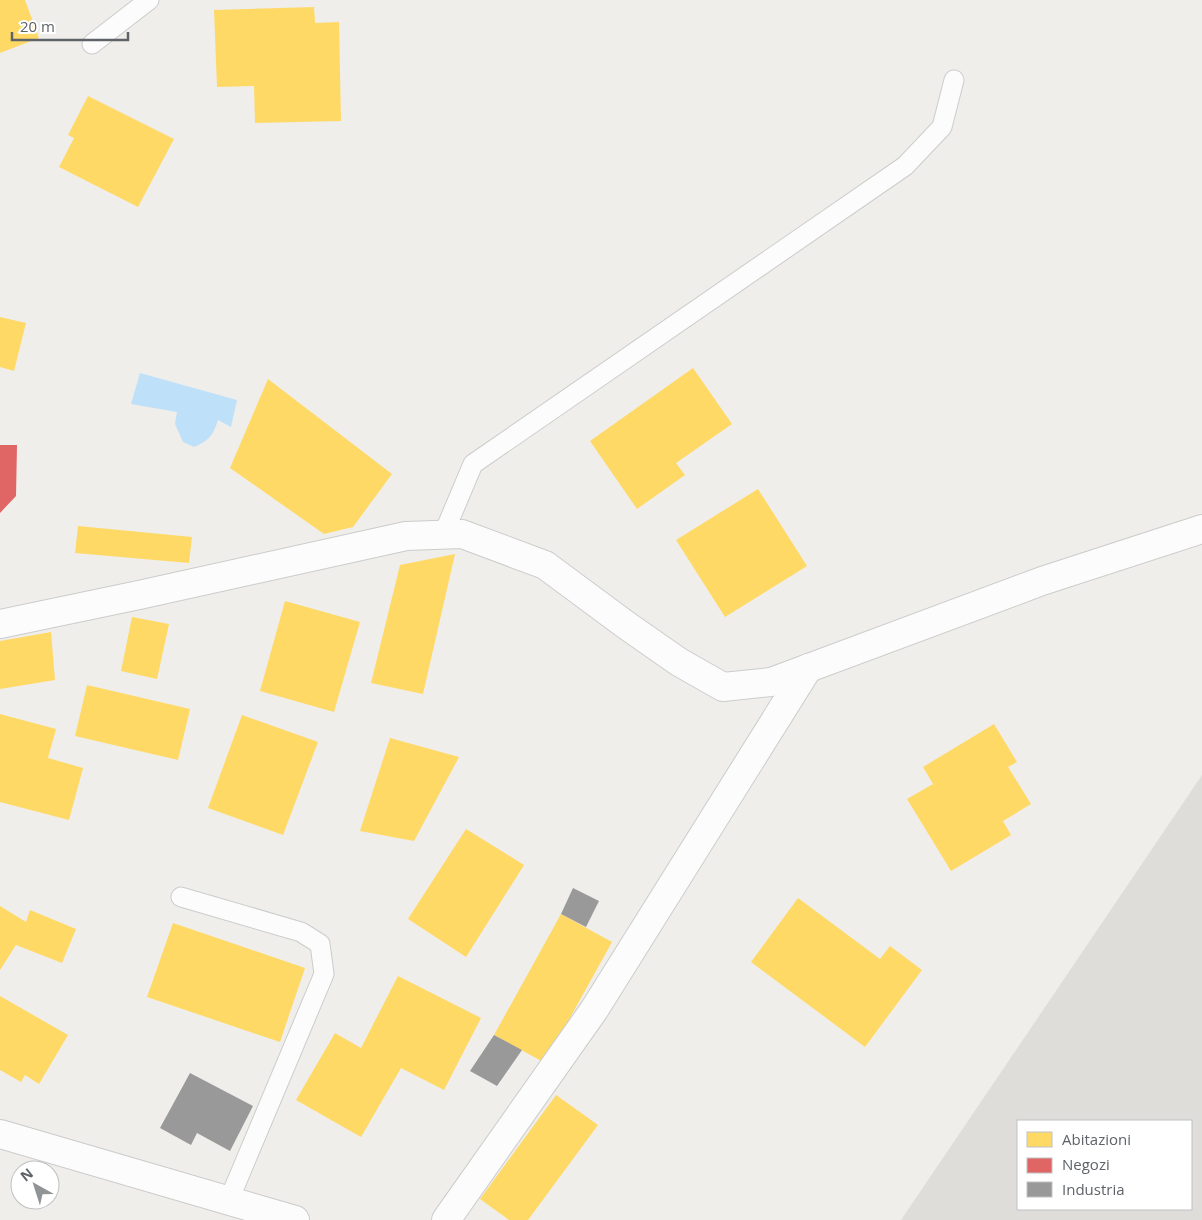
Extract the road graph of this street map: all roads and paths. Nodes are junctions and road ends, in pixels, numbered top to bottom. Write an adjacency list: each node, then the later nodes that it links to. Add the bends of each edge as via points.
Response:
1 (149, 0): 2 (lane)
2 (92, 44)
3 (954, 80): 5 (lane, via 942,127 905,166 473,464)
4 (1202, 528): 7 (street, via 1042,581)
5 (443, 534): 6 (street, via 406,536); 7 (street, via 462,534 546,565 679,662 723,687 771,682)
6 (0, 624)
7 (808, 668): 12 (street, via 594,1010)
8 (181, 897): 10 (lane, via 302,932 320,944 324,974)
9 (4, 1137): 10 (street)
10 (228, 1200): 11 (street)
11 (295, 1220)
12 (446, 1220)

